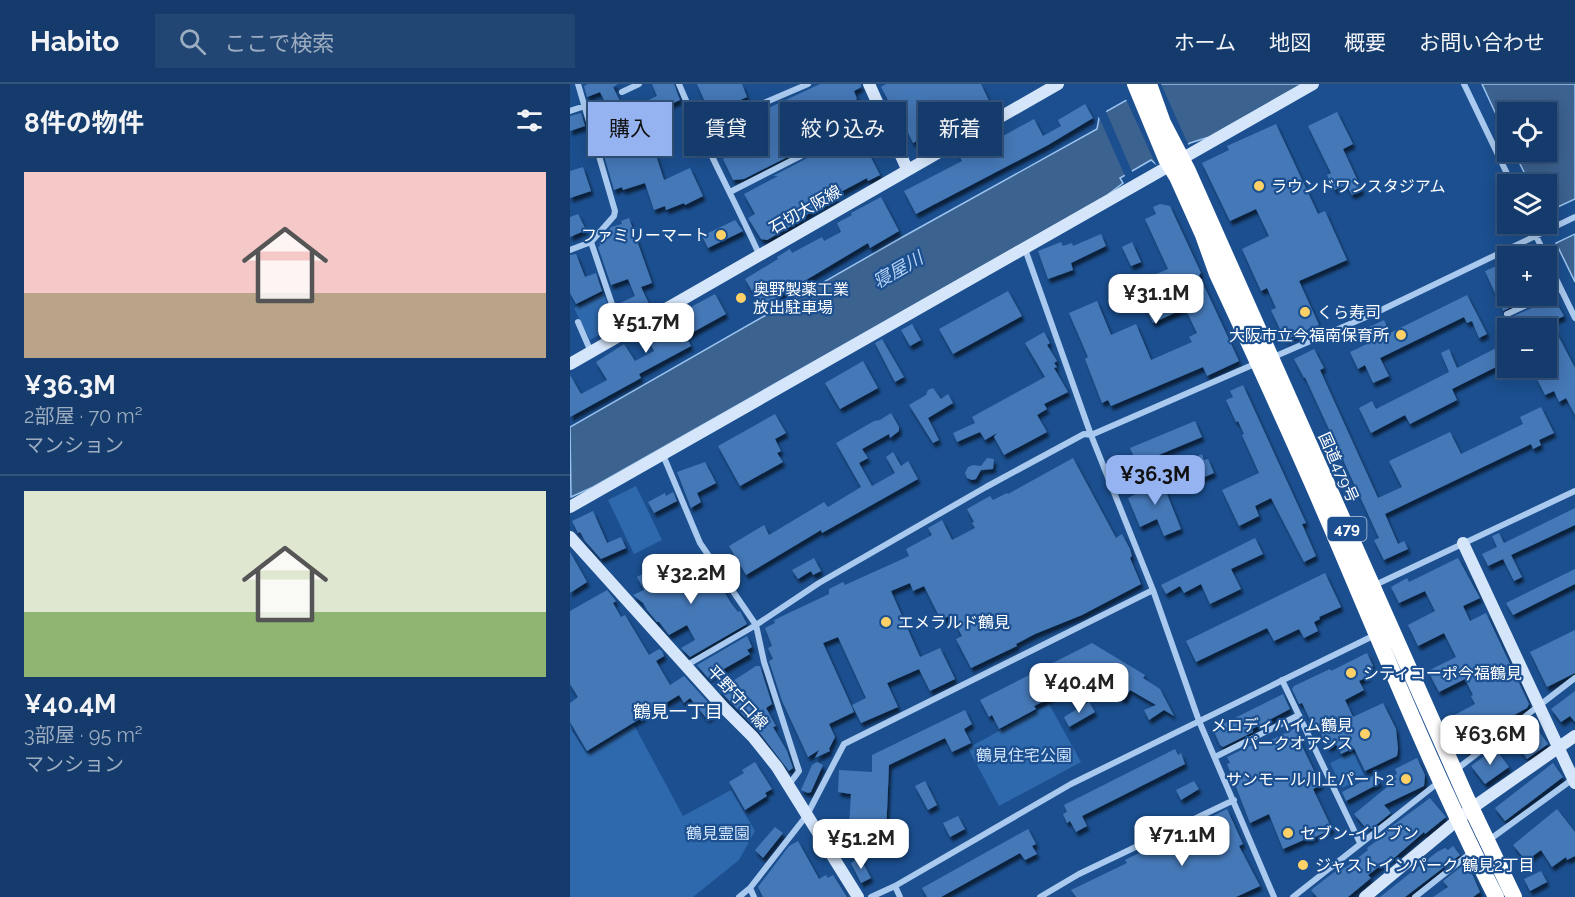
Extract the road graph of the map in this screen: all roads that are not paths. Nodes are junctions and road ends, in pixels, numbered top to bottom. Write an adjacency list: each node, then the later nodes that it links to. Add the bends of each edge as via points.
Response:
1 (578, 84): 14 (street)
2 (639, 84): 10 (street)
3 (679, 84): 11 (street)
4 (808, 84): 12 (street)
5 (869, 84): 13 (street)
6 (1313, 84): 19 (street)
7 (1464, 84): 21 (street)
8 (1140, 85): 19 (highway, 国道479号 / 479)
9 (1051, 86): 20 (street, 石切大阪線)
10 (622, 92)
11 (687, 102)
12 (766, 102)
13 (876, 102)
14 (585, 106): 15 (street); 25 (street, via 615,211)
15 (570, 111)
16 (712, 156): 22 (street)
17 (801, 156): 22 (street)
18 (901, 156): 20 (street)
19 (1173, 159): 27 (street); 39 (highway, 国道479号 / 479, via 1217,274)
20 (907, 169): 29 (street, 石切大阪線)
21 (1507, 174)
22 (730, 192): 29 (street)
23 (1575, 217): 24 (street)
24 (1536, 236): 26 (street); 39 (street, via 1373,314)
25 (591, 242): 28 (street); 37 (street)
26 (1541, 246)
27 (1025, 249): 41 (street); 42 (street)
28 (570, 250)
29 (759, 254): 37 (street, 石切大阪線)
30 (1557, 280): 31 (street)
31 (1561, 289): 32 (street); 35 (street)
32 (1557, 291)
33 (1523, 306): 34 (street)
34 (1507, 314)
35 (1575, 318)
36 (578, 322): 38 (street)
37 (622, 334): 38 (street, 石切大阪線)
38 (591, 352): 40 (street, 石切大阪線)
39 (1264, 360): 41 (street); 47 (highway, 国道479号 / 479); 51 (highway, 国道479号 / 479)
40 (570, 364)
41 (1092, 435): 48 (street); 49 (street, via 1084,434 986,487 797,596)
42 (663, 455): 44 (street); 49 (street, via 700,543)
43 (1575, 491): 46 (street)
44 (570, 507)
45 (570, 537): 52 (street, 平野守口線)
46 (1463, 543): 47 (street); 55 (street)
47 (1373, 586): 50 (highway, 国道479号 / 479)
48 (1153, 590): 57 (street); 66 (street, via 844,744)
49 (756, 625): 52 (street); 63 (street, via 799,771)
50 (1391, 627): 51 (street); 61 (highway, 国道479号 / 479)
51 (1376, 634): 54 (street); 61 (highway, 国道479号 / 479)
52 (687, 665): 63 (street, 平野守口線, via 753,737)
53 (1575, 678): 55 (street)
54 (1282, 680): 56 (street); 57 (street)
55 (1539, 705): 59 (street); 61 (street)
56 (1299, 715): 60 (street); 68 (street)
57 (1199, 721): 60 (street); 70 (street, via 1071,784)
58 (1575, 736): 59 (street)
59 (1560, 747): 62 (street); 65 (street)
60 (1215, 757): 64 (street)
61 (1448, 775): 65 (highway, 国道479号 / 479); 68 (street)
62 (1574, 780): 67 (street)
63 (788, 786): 66 (street, 平野守口線)
64 (1234, 800): 77 (street, via 1079,874); 78 (street)
65 (1466, 814): 67 (highway, 国道479号 / 479); 69 (highway, 国道479号 / 479); 80 (street)
66 (807, 815): 71 (street); 74 (street, 平野守口線)
67 (1487, 841): 69 (street); 83 (highway, 国道479号 / 479)
68 (1360, 843): 79 (street)
69 (1473, 851): 81 (street); 82 (highway, 国道479号 / 479)
70 (895, 886): 75 (street); 76 (street)
71 (750, 888): 72 (street); 73 (street)
72 (739, 897)
73 (754, 897)
74 (858, 897)
75 (871, 897)
76 (900, 897)
77 (1040, 897)
78 (1274, 897)
79 (1293, 897)
80 (1365, 897)
81 (1415, 897)
82 (1497, 897)
83 (1514, 897)

